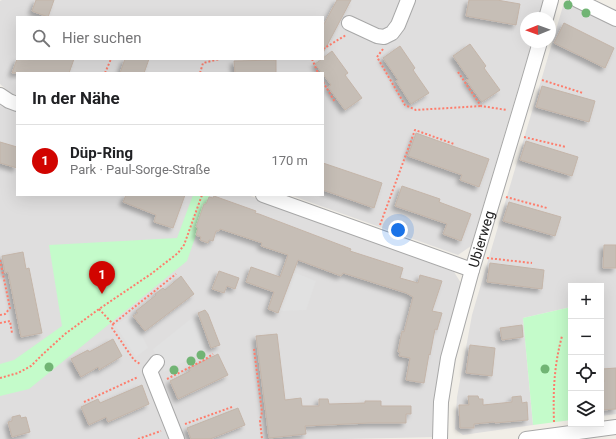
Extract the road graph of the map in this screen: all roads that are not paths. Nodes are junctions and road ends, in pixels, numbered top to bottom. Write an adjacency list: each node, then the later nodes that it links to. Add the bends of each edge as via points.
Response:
1 (408, 0): 6 (street, via 398,25 392,33 384,37)
2 (551, 0): 4 (street)
3 (577, 0): 5 (street)
4 (548, 12)
5 (616, 19)
6 (352, 25)
7 (538, 48): 11 (street, Ubierweg)
8 (0, 95): 9 (street)
9 (16, 104)
10 (266, 196): 11 (street, via 376,236)
11 (474, 264): 15 (street, Ubierweg, via 448,358 441,402)
12 (153, 366): 14 (street, via 155,384)
13 (616, 427): 16 (street)
14 (175, 434)
15 (440, 439)
16 (526, 439)

